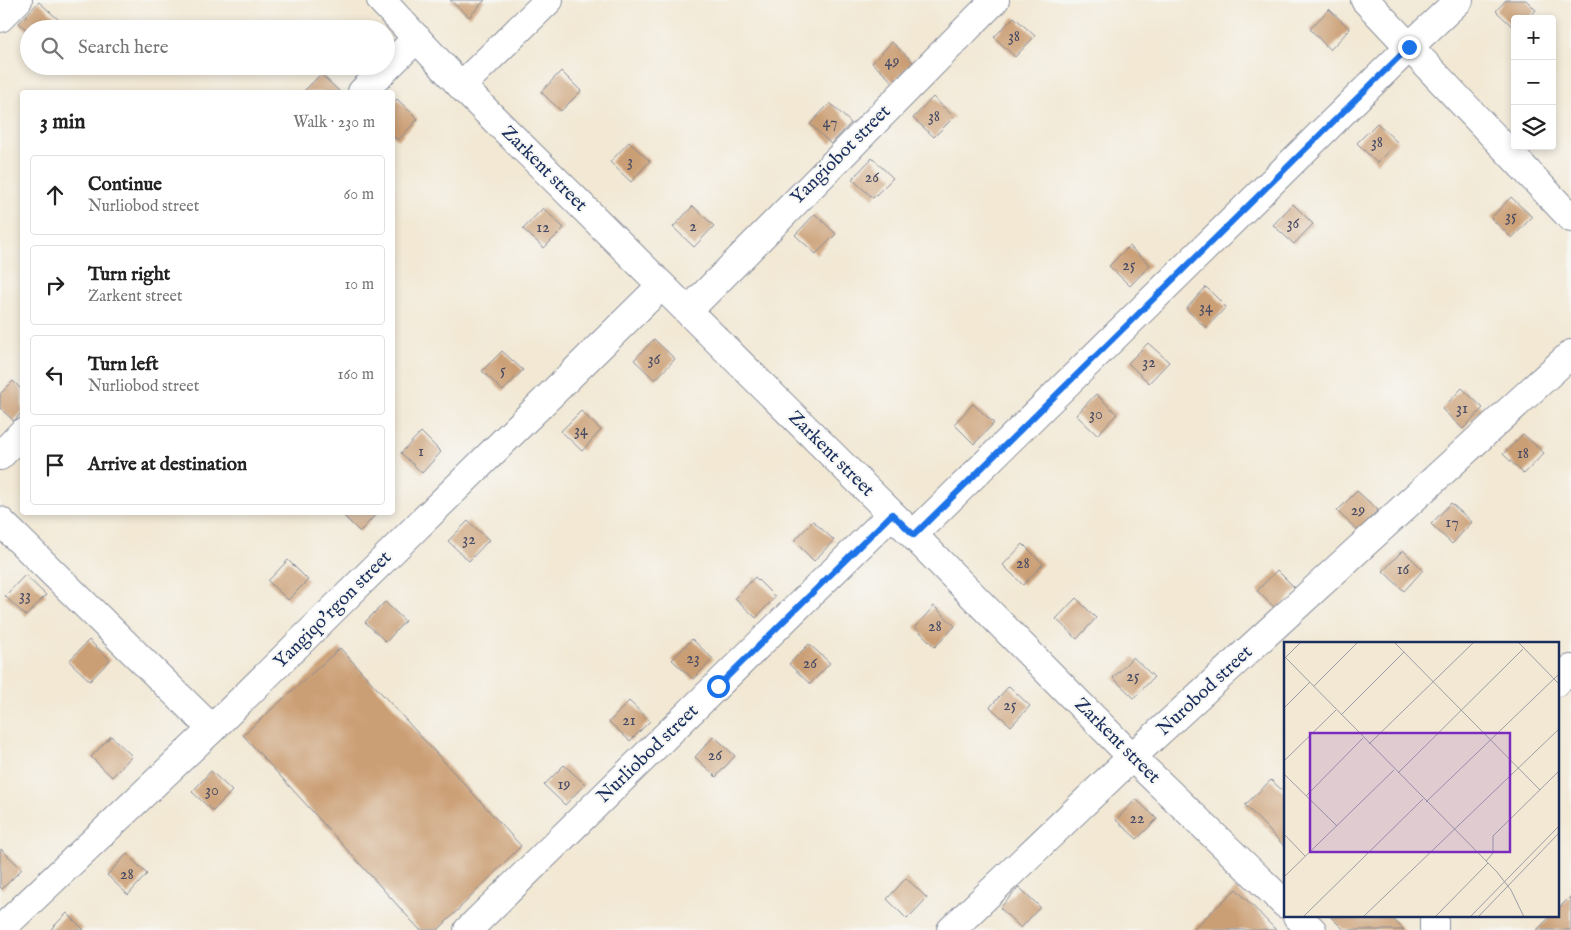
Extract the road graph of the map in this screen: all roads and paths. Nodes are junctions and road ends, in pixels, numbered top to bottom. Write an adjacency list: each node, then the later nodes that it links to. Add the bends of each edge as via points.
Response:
1 (18, 0): 7 (street)
2 (381, 0): 8 (street, Zarkent street)
3 (549, 0): 12 (street)
4 (995, 0): 16 (street, Yangiobot street)
5 (1365, 0): 9 (street)
6 (1459, 0): 9 (street)
7 (0, 18)
8 (417, 38): 10 (street); 12 (street, Zarkent street)
9 (1409, 47): 14 (street); 22 (street)
10 (395, 60)
11 (379, 75): 13 (street)
12 (460, 86): 15 (street, Zarkent street)
13 (364, 90)
14 (1571, 218)
15 (661, 286): 16 (street, Zarkent street); 25 (street, Yangiqo'rgon street)
16 (688, 310): 20 (street, Zarkent street)
17 (1571, 354): 26 (street, Nurobod street)
18 (20, 435): 19 (street)
19 (0, 456)
20 (892, 514): 22 (street, Zarkent street); 30 (street, Nurliobod street)
21 (0, 521): 25 (street)
22 (914, 535): 26 (street, Zarkent street)
23 (1571, 669): 24 (street)
24 (1558, 681)
25 (212, 729): 29 (street, Yangiqo'rgon street)
26 (1132, 758): 27 (street, Zarkent street); 31 (street, Nurobod street)
27 (1284, 903)
28 (1299, 918): 32 (street)
29 (0, 930)
30 (468, 930)
31 (951, 930)
32 (1312, 930)

